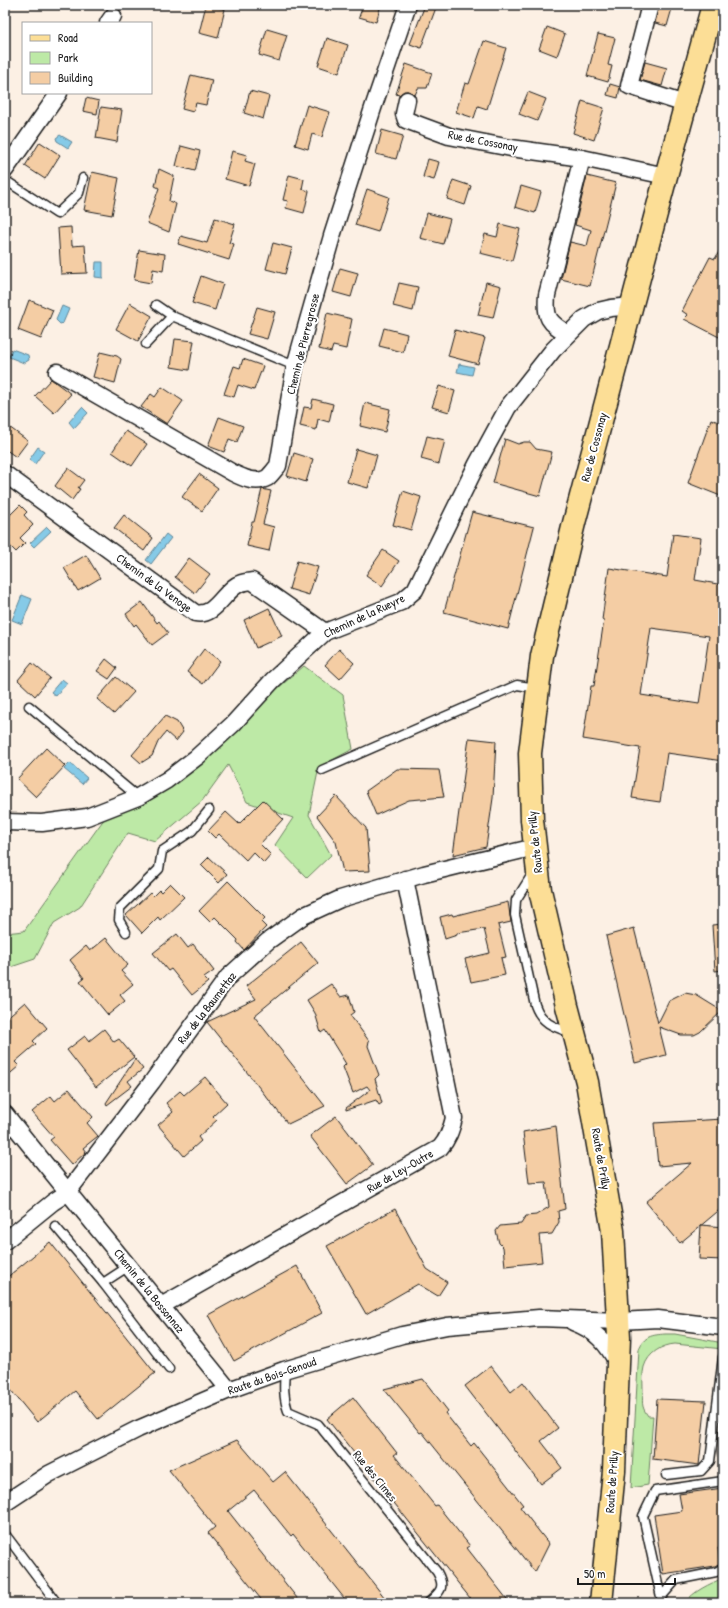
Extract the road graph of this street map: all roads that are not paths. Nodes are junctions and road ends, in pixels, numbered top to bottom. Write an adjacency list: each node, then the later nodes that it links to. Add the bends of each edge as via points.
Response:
1 (408, 5): 17 (street, Chemin de Pierregrosse, via 332,236)
2 (650, 5): 6 (street, via 629,86)
3 (713, 5): 6 (main road, Rue de Cossonay)
4 (58, 94): 8 (street)
5 (407, 100): 7 (street, Rue de Cossonay, via 404,114 406,120 449,136)
6 (685, 104): 9 (main road, Rue de Cossonay)
7 (582, 158): 9 (street, Rue de Cossonay); 15 (street, via 547,294 546,310 550,322)
8 (5, 170)
9 (666, 176): 13 (main road, Rue de Cossonay)
10 (83, 178): 11 (lane, via 79,193 57,214)
11 (5, 180)
12 (156, 305): 14 (lane)
13 (631, 306): 15 (street, Chemin de la Rueyre, via 598,311 584,318); 21 (main road, Rue de Cossonay, via 574,523 542,656)
14 (172, 316): 16 (lane); 17 (lane)
15 (568, 334): 20 (street, Chemin de la Rueyre, via 508,406 415,590 401,602)
16 (146, 344)
17 (295, 366): 18 (street, Chemin de Pierregrosse, via 278,466 266,478 256,480 246,480 233,473)
18 (57, 372)
19 (5, 474): 20 (street, Chemin de la Venoge, via 195,613 208,613 236,585 252,581)
20 (325, 632): 25 (street, Chemin de la Rueyre, via 197,757 167,780)
21 (537, 688): 23 (main road, Rue de Cossonay); 24 (lane, via 517,685)
22 (29, 706): 25 (lane)
23 (533, 721): 28 (main road, Route de Prilly, via 530,766)
24 (322, 770)
25 (138, 797): 27 (street, Chemin de la Rueyre, via 87,817 42,823)
26 (209, 810): 31 (lane, via 192,831 162,851 159,868 120,908 119,920)
27 (5, 822)
28 (535, 846): 29 (main road, Route de Prilly); 30 (street, Rue de la Baumettaz)
29 (538, 868): 32 (main road, Route de Prilly, via 540,890); 32 (lane, via 516,900 515,915 534,1005 538,1014 548,1024)
30 (405, 879): 34 (street, Rue de la Baumettaz, via 340,899 303,916 268,941 228,977); 39 (street, Rue de Ley-Outre, via 454,1118 447,1140 440,1148)
31 (126, 932)
32 (574, 1034): 41 (main road, Route de Prilly, via 587,1082 613,1231)
33 (5, 1114): 34 (street, Chemin de la Bossonnaz)
34 (67, 1193): 36 (street); 37 (street, Chemin de la Bossonnaz)
35 (55, 1226): 38 (lane)
36 (5, 1241)
37 (129, 1266): 38 (lane); 39 (street, Chemin de la Bossonnaz)
38 (103, 1282): 45 (lane)
39 (162, 1306): 47 (street, Chemin de la Bossonnaz)
40 (562, 1319): 41 (street, Route du Bois-Genoud); 44 (street, Route du Bois-Genoud, via 584,1326 602,1339); 46 (street, Route du Bois-Genoud, via 539,1318 446,1326 402,1335)
41 (619, 1321): 42 (street, Route du Bois-Genoud, via 658,1319); 44 (main road, Route de Prilly)
42 (723, 1327)
43 (723, 1357): 48 (lane, via 710,1461 701,1471)
44 (618, 1364): 56 (main road, Route de Prilly, via 614,1471)
45 (169, 1369)
46 (285, 1370): 47 (street, Route du Bois-Genoud); 55 (lane, Rue des Cimes, via 285,1402 288,1411 318,1424 437,1572 442,1582 441,1590)
47 (229, 1390): 50 (street, Route du Bois-Genoud, via 138,1428 49,1474)
48 (666, 1475)
49 (723, 1481): 53 (lane, via 655,1491 648,1504 644,1516)
50 (5, 1503)
51 (5, 1534): 54 (lane)
52 (723, 1568): 53 (lane, via 716,1572 676,1580)
53 (661, 1600)
54 (57, 1603)
55 (428, 1603)
56 (601, 1603)

